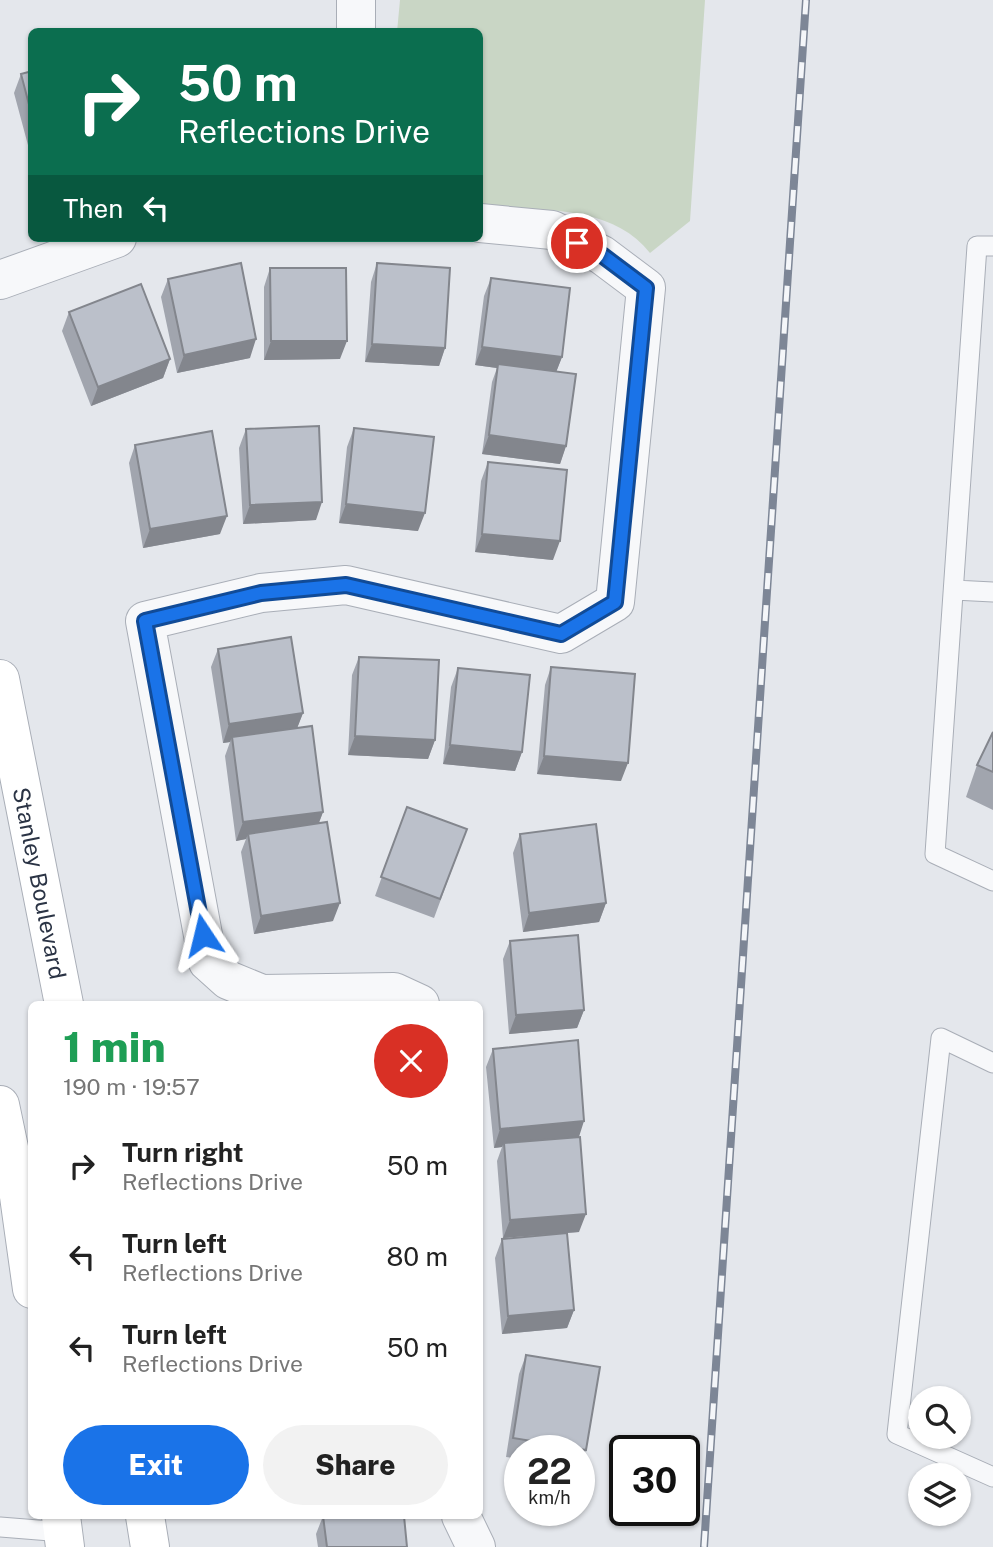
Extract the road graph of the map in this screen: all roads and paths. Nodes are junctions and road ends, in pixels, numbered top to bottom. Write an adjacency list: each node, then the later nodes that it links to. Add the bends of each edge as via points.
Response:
1 (356, 0): 2 (street)
2 (356, 28)
3 (483, 223): 14 (street, via 552,230 602,255 646,288 615,602 561,634 346,585 261,593 145,621 208,962 228,981 262,994 394,992)
4 (106, 242): 6 (street)
5 (993, 246): 7 (lane, via 977,246)
6 (0, 280)
7 (954, 590): 8 (lane); 12 (lane, via 935,854)
8 (993, 592)
9 (0, 679): 11 (main road, Stanley Boulevard)
10 (0, 764): 11 (main road)
11 (27, 814): 13 (main road, Stanley Boulevard)
12 (993, 881)
13 (63, 1001)
14 (414, 1001)
15 (993, 1063): 19 (lane, via 941,1038 897,1434)
16 (0, 1105): 17 (main road)
17 (17, 1196): 18 (main road)
18 (28, 1264)
19 (993, 1477)
20 (145, 1519): 24 (main road)
21 (462, 1519): 25 (street)
22 (0, 1527): 23 (lane)
23 (63, 1531)
24 (149, 1547)
25 (476, 1547)

